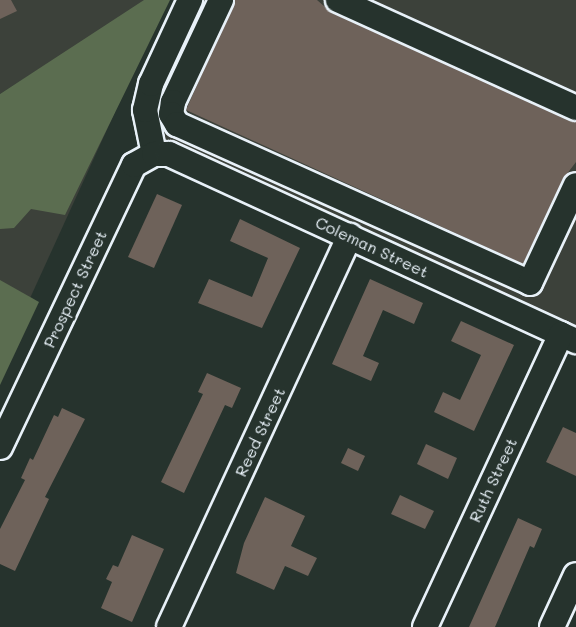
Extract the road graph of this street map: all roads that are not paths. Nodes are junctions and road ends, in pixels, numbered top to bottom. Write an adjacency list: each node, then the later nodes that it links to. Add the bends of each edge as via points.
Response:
1 (190, 0): 5 (street, via 145,110)
2 (221, 0): 6 (street, via 172,102 171,114 177,124 530,283)
3 (338, 0): 4 (street)
4 (576, 108)
5 (161, 154): 7 (street, Coleman Street); 9 (street, Prospect Street, via 134,165)
6 (574, 194)
7 (350, 236): 8 (street, Coleman Street); 11 (street, Reed Street)
8 (568, 337): 12 (street, Ruth Street)
9 (0, 447)
10 (576, 575): 13 (street)
11 (169, 627)
12 (425, 627)
13 (552, 627)

